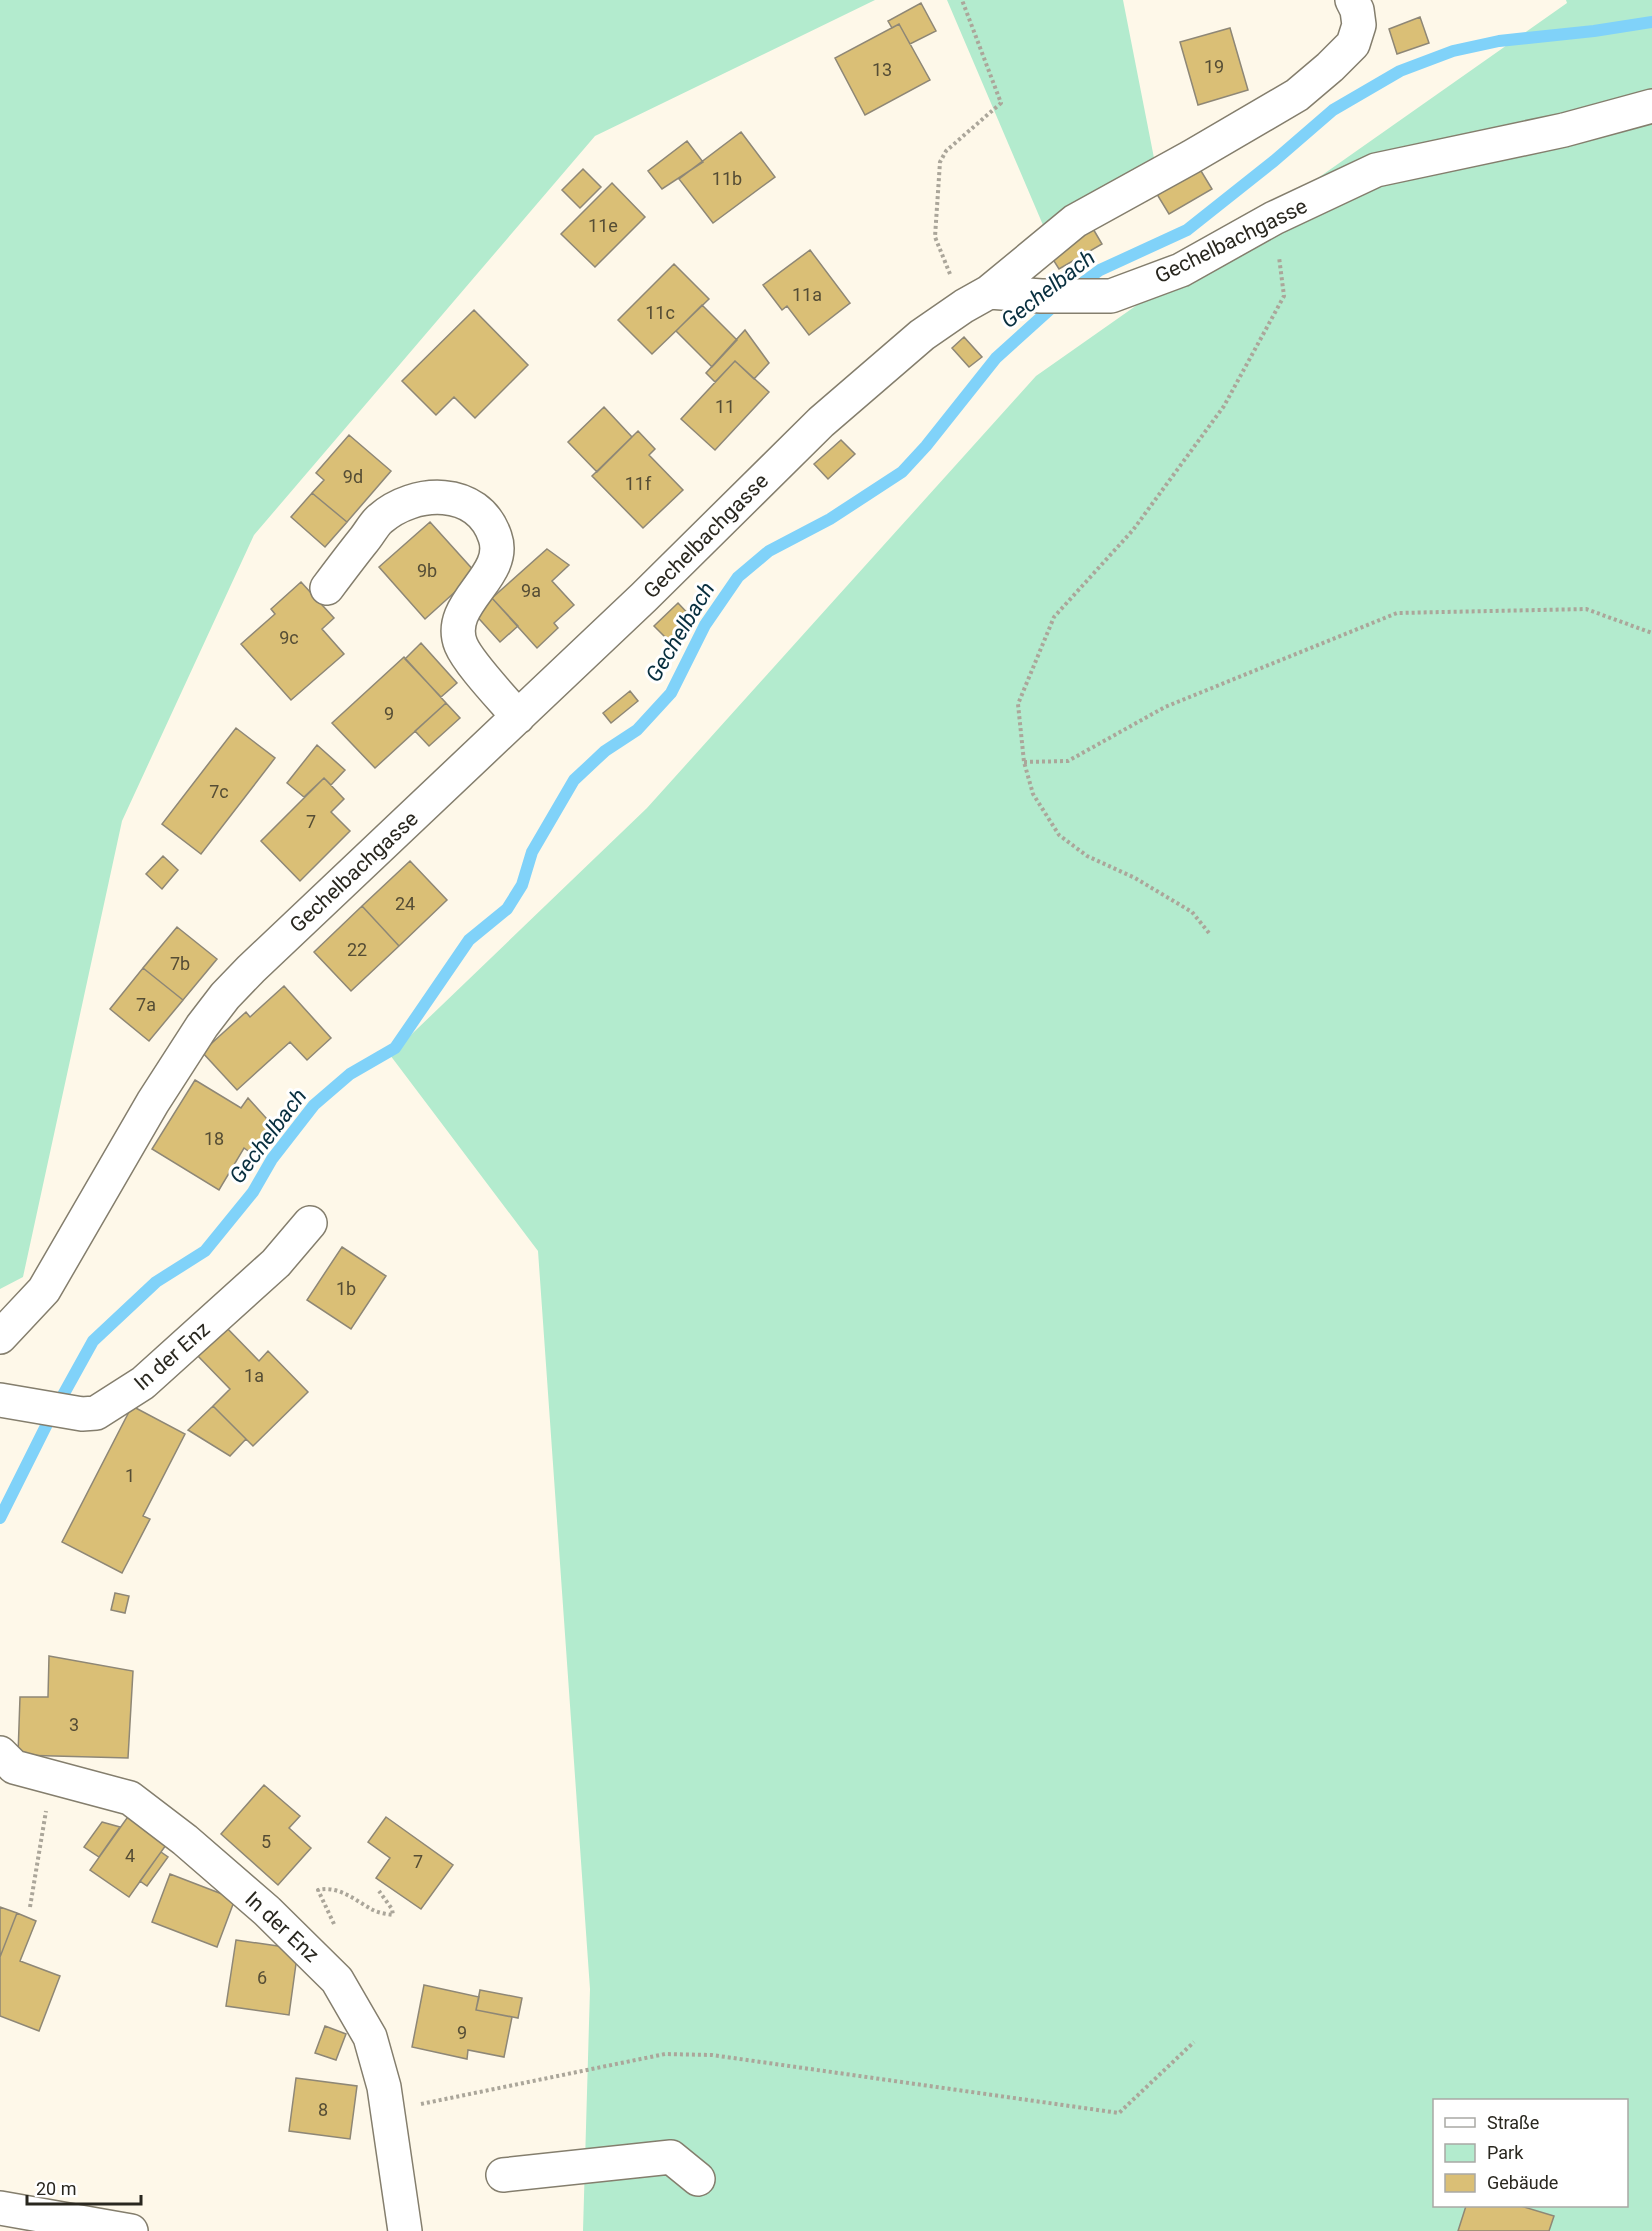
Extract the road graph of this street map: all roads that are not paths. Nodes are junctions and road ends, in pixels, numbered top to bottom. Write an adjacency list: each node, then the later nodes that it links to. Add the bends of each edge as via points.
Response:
1 (1352, 0): 3 (street, via 1359,24 1353,44 1297,95 1075,221)
2 (1652, 106): 3 (street, Gechelbachgasse, via 1564,130 1376,170 1274,218 1181,270 1111,296)
3 (977, 299): 5 (street, Gechelbachgasse, via 922,334 820,422)
4 (327, 588): 5 (street, via 380,519 407,502 439,496 465,501 483,516 496,537 496,559 466,604 460,626 461,644)
5 (518, 717): 7 (street, Gechelbachgasse, via 225,996 153,1102 44,1290)
6 (310, 1223): 8 (street, In der Enz, via 276,1263 142,1383 96,1413)
7 (0, 1336)
8 (0, 1400)
9 (0, 1753): 14 (street, In der Enz, via 14,1767 130,1798 267,1911 337,1980 370,2037 384,2087)
10 (503, 2175): 11 (street, via 671,2157)
11 (698, 2179)
12 (13, 2217): 13 (street)
13 (131, 2231)
14 (405, 2231)

